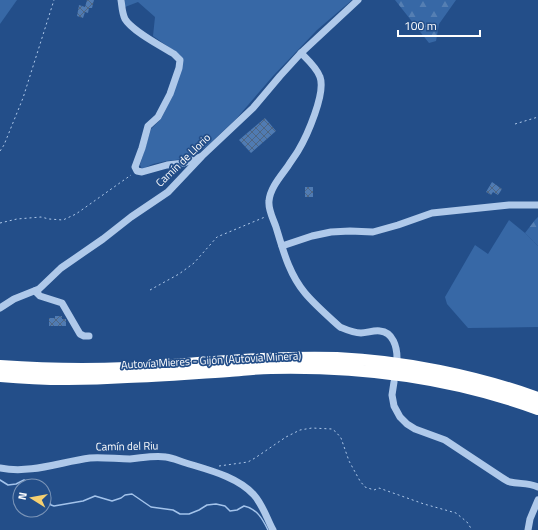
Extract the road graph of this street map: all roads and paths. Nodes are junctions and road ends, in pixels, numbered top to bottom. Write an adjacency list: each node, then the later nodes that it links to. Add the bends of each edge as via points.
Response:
1 (54, 0): 7 (path, via 23,98)
2 (121, 0): 9 (street, via 126,20 134,29 180,60 170,94 158,117 148,126 135,167)
3 (358, 0): 4 (street, Camín de Llorio)
4 (301, 53): 8 (street, Camín de Llorio, via 253,108); 11 (street, via 320,75 318,106 298,150 271,193)
5 (538, 117): 6 (path)
6 (515, 124)
7 (0, 151)
8 (202, 156): 9 (street, via 184,163); 15 (street, Camín de Llorio, via 168,192 61,268)
9 (137, 171): 12 (path, via 76,214 63,220 41,217)
10 (538, 205): 13 (street, via 509,205 432,213 373,232 331,232)
11 (271, 215): 13 (street); 14 (path, via 217,237 194,263)
12 (0, 223)
13 (282, 246): 18 (street, via 294,278 310,298 340,327 362,333 387,333 396,345)
14 (150, 290)
15 (35, 291): 16 (street, Camín de Llorio); 17 (street, via 40,296 62,303 80,334)
16 (0, 308)
17 (89, 336)
18 (397, 358)
19 (0, 366): 22 (highway, Autovía Mieres - Gijón (Autovía Minera), via 125,368 270,358 338,358 451,374)
20 (0, 376): 23 (highway, Autovía Mieres - Gijón (Autovía Minera), via 126,378 270,368 337,368 449,384 485,392)
21 (394, 382): 26 (street, via 394,406 407,424 445,440 511,482)
22 (538, 398)
23 (538, 409)
24 (217, 466): 29 (path, via 248,462 300,430 332,430 341,438 348,461 365,487 374,490 379,488 456,513)
25 (0, 468): 28 (street, Camín del Riu, via 32,469 92,458 173,458 237,482 254,495)
26 (538, 487)
27 (538, 500): 30 (street)
28 (273, 530)
29 (472, 530)
30 (528, 530)

